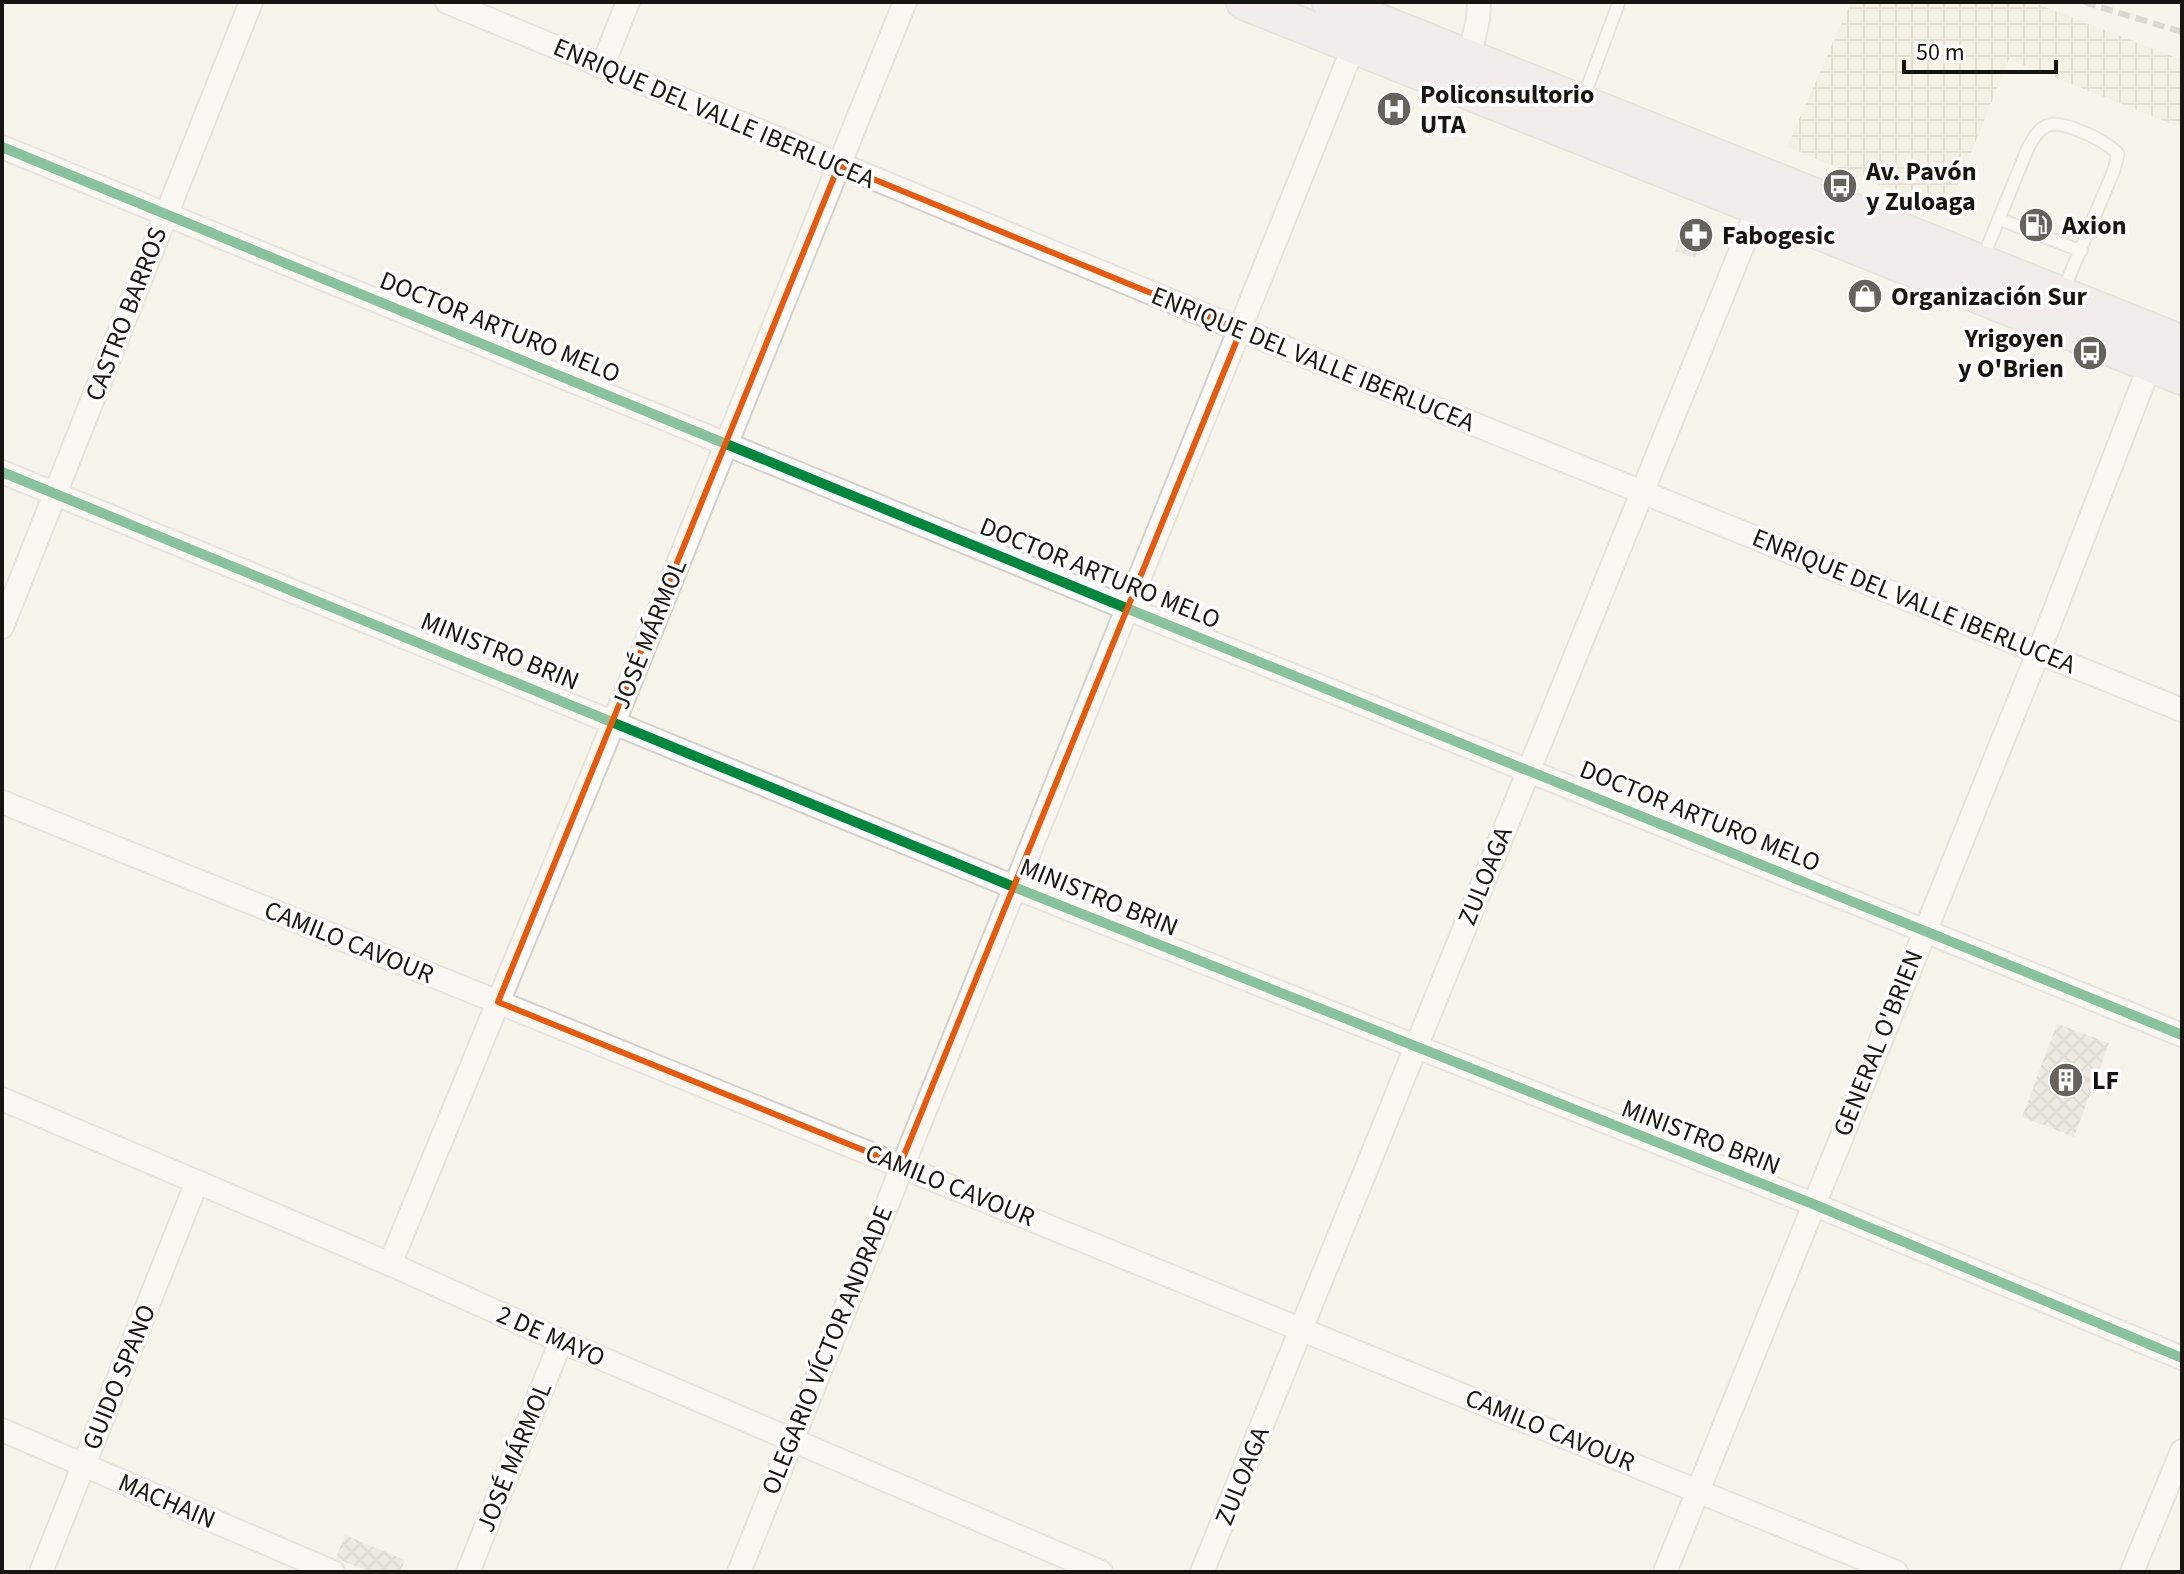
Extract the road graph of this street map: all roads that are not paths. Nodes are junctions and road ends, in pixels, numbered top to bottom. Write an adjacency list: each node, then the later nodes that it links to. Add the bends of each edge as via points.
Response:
1 (251, 2): 16 (street, CASTRO BARROS)
2 (447, 2): 11 (street, ENRIQUE DEL VALLE IBERLUCEA)
3 (628, 2): 11 (street)
4 (905, 2): 14 (street, JOSÉ MÁRMOL)
5 (1244, 2): 9 (main road)
6 (1330, 2): 9 (main road)
7 (1479, 2): 10 (street)
8 (1619, 2): 12 (lane)
9 (1360, 32): 10 (main road); 15 (main road); 21 (street, OLEGARIO VÍCTOR ANDRADE)
10 (1469, 59): 12 (main road)
11 (602, 67): 14 (street, ENRIQUE DEL VALLE IBERLUCEA)
12 (1582, 104): 15 (main road)
13 (2, 147): 16 (street, DOCTOR ARTURO MELO)
14 (839, 165): 21 (street, ENRIQUE DEL VALLE IBERLUCEA); 23 (street, JOSÉ MÁRMOL)
15 (1764, 194): 19 (main road); 22 (main road); 25 (street, ZULOAGA)
16 (166, 214): 23 (street, DOCTOR ARTURO MELO); 26 (street, CASTRO BARROS)
17 (1999, 219): 18 (lane); 18 (lane, via 2038,132 2062,124 2118,154); 19 (lane)
18 (2081, 251): 20 (lane)
19 (1981, 264): 20 (main road)
20 (2061, 295): 22 (main road)
21 (1241, 330): 25 (street, ENRIQUE DEL VALLE IBERLUCEA); 27 (street, OLEGARIO VÍCTOR ANDRADE)
22 (2169, 355): 29 (street, GENERAL O'BRIEN)
23 (725, 442): 27 (street, DOCTOR ARTURO MELO); 31 (street, JOSÉ MÁRMOL)
24 (2, 472): 26 (street, MINISTRO BRIN)
25 (1643, 493): 29 (street, ENRIQUE DEL VALLE IBERLUCEA); 32 (street, ZULOAGA)
26 (55, 494): 28 (street, CASTRO BARROS); 31 (street, MINISTRO BRIN)
27 (1126, 608): 32 (street, DOCTOR ARTURO MELO); 34 (street, OLEGARIO VÍCTOR ANDRADE)
28 (2, 627)
29 (2039, 651): 30 (street, ENRIQUE DEL VALLE IBERLUCEA); 35 (street, GENERAL O'BRIEN)
30 (2182, 710)
31 (614, 722): 34 (street, MINISTRO BRIN); 36 (street, JOSÉ MÁRMOL)
32 (1527, 770): 35 (street, DOCTOR ARTURO MELO); 38 (street, ZULOAGA)
33 (2, 802): 36 (street, CAMILO CAVOUR)
34 (1014, 887): 38 (street, MINISTRO BRIN); 40 (street, OLEGARIO VÍCTOR ANDRADE)
35 (1923, 931): 37 (street, DOCTOR ARTURO MELO); 42 (street, GENERAL O'BRIEN)
36 (498, 1002): 40 (street, CAMILO CAVOUR); 43 (street, JOSÉ MÁRMOL)
37 (2182, 1035)
38 (1417, 1049): 42 (street, MINISTRO BRIN); 44 (street, ZULOAGA)
39 (2, 1099): 41 (street, 2 DE MAYO)
40 (900, 1165): 44 (street, CAMILO CAVOUR); 48 (street, OLEGARIO VÍCTOR ANDRADE)
41 (197, 1182): 43 (street, 2 DE MAYO); 50 (street, GUIDO SPANO)
42 (1813, 1204): 46 (street, MINISTRO BRIN); 51 (street, GENERAL O'BRIEN)
43 (390, 1264): 45 (street, 2 DE MAYO)
44 (1302, 1329): 51 (street, CAMILO CAVOUR); 57 (street, ZULOAGA)
45 (561, 1341): 48 (street, 2 DE MAYO); 54 (street, JOSÉ MÁRMOL)
46 (2182, 1358)
47 (2, 1430): 50 (street, MACHAIN)
48 (792, 1439): 55 (street, OLEGARIO VÍCTOR ANDRADE); 56 (street, 2 DE MAYO)
49 (2182, 1451): 60 (street)
50 (84, 1465): 52 (street, GUIDO SPANO); 53 (street, MACHAIN)
51 (1698, 1491): 58 (street, GENERAL O'BRIEN); 59 (street, CAMILO CAVOUR)
52 (41, 1572)
53 (333, 1572)
54 (468, 1572)
55 (739, 1572)
56 (1101, 1572)
57 (1202, 1572)
58 (1665, 1572)
59 (1896, 1572)
60 (2132, 1572)

